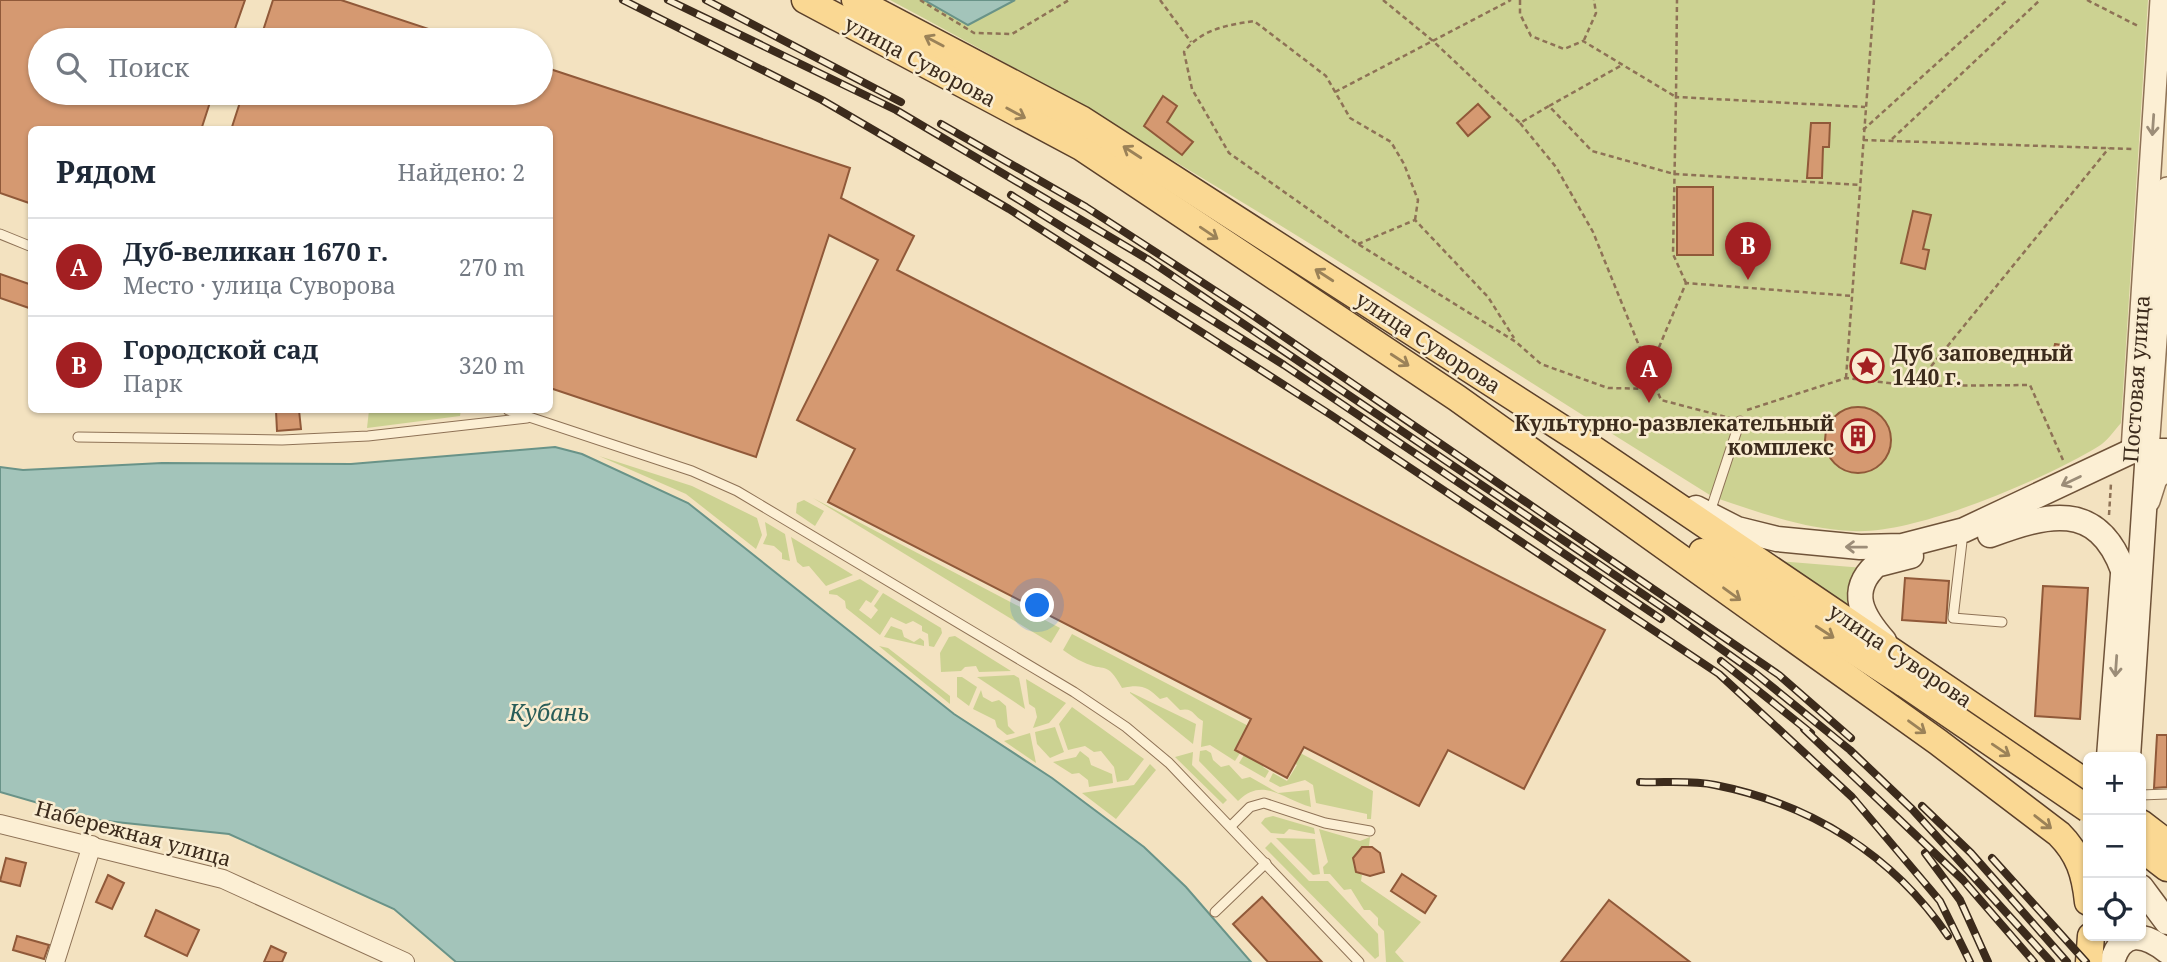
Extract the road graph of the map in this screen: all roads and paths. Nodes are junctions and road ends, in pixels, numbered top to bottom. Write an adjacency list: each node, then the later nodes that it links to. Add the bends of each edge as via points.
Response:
1 (805, 0): 46 (main road, улица Суворова, one-way to 46, via 1080,147)
2 (855, 0): 54 (main road, улица Суворова, one-way to 2, via 1081,119)
3 (920, 0): 4 (path, via 974,33 1012,34)
4 (1069, 0)
5 (1160, 0): 19 (path)
6 (1383, 0): 17 (path)
7 (1511, 0): 17 (path)
8 (1520, 0): 18 (path, via 1520,15 1531,36 1564,49)
9 (1594, 0): 18 (path, via 1596,13)
10 (1677, 0): 22 (path)
11 (1874, 0): 24 (path)
12 (2007, 0): 26 (path)
13 (2040, 0): 28 (path)
14 (2087, 0): 16 (path)
15 (2163, 6): 51 (street, Постовая улица, one-way to 51)
16 (2142, 28)
17 (1433, 41): 21 (path); 25 (path)
18 (1583, 41): 20 (path)
19 (1191, 42): 21 (path, via 1221,26 1254,20 1326,76); 37 (path, via 1184,52 1192,89 1229,153)
20 (1622, 64): 22 (path); 23 (path)
21 (1335, 92): 34 (path, via 1350,118 1391,142 1405,164 1418,200)
22 (1676, 97): 24 (path); 31 (path)
23 (1549, 106): 25 (path); 31 (path, via 1592,151)
24 (1865, 107): 26 (path)
25 (1520, 123): 42 (path, via 1556,167 1593,232)
26 (1863, 130): 27 (path)
27 (1863, 140): 28 (path); 32 (path)
28 (1891, 140): 29 (path)
29 (2109, 148): 30 (path); 44 (path)
30 (2136, 149)
31 (1674, 174): 32 (path); 39 (path, via 1673,254)
32 (1861, 185): 40 (path)
33 (2167, 188): 36 (street, Постовая улица)
34 (1415, 220): 37 (path); 41 (path, via 1488,297)
35 (0, 234): 38 (lane)
36 (2166, 239): 51 (street, Постовая улица)
37 (1358, 244): 41 (path)
38 (28, 245)
39 (1686, 283): 40 (path); 42 (path)
40 (1854, 296): 43 (path)
41 (1516, 342): 45 (path, via 1541,364 1608,388)
42 (1649, 371): 45 (path)
43 (1846, 378): 44 (path); 49 (path, via 1743,412)
44 (1915, 386): 53 (path, via 2030,385)
45 (1656, 389): 49 (path, via 1661,400)
46 (1457, 398): 60 (main road, улица Суворова, one-way to 60); 76 (main road, улица Суворова, one-way to 76, via 1938,742 2059,834 2073,848)
47 (519, 413): 48 (lane)
48 (533, 417): 50 (lane, via 306,439); 68 (lane, via 692,471 748,498 1126,727)
49 (1740, 421): 55 (lane)
50 (78, 438)
51 (2149, 451): 56 (main road, Постовая улица); 57 (main road, one-way to 57); 58 (main road, Постовая улица)
52 (2167, 469): 56 (street, via 2157,479)
53 (2068, 470)
54 (1627, 473): 55 (main road); 60 (main road, улица Суворова)
55 (1709, 514): 57 (main road, one-way to 55, via 1902,546 1815,545 1737,529)
56 (2143, 520): 62 (main road, Постовая улица)
57 (1962, 538): 58 (main road, via 2058,517 2084,523 2107,536); 59 (lane, via 1953,618); 60 (main road, via 1869,571 1860,608)
58 (2123, 570): 61 (main road, Постовая улица, one-way to 61)
59 (2002, 622)
60 (1905, 667): 63 (main road, улица Суворова); 66 (main road, улица Суворова, one-way to 66, bridge)
61 (2109, 752)
62 (2128, 752)
63 (2083, 781)
64 (2167, 794): 65 (lane)
65 (2146, 795)
66 (2083, 805)
67 (0, 824): 72 (street, Набережная улица)
68 (1231, 825): 70 (lane, via 1250,807 1264,803 1325,823); 74 (lane)
69 (2146, 827): 71 (main road)
70 (1370, 831)
71 (2167, 843)
72 (92, 845): 83 (street); 84 (street, Набережная улица, via 223,879)
73 (2146, 852): 75 (main road)
74 (1266, 863): 78 (lane); 85 (lane)
75 (2167, 868)
76 (2084, 878)
77 (2146, 894): 79 (main road)
78 (1215, 912)
79 (2167, 922)
80 (2091, 941): 86 (main road)
81 (2111, 941): 87 (main road)
82 (2167, 951): 87 (main road, via 2151,939 2136,937 2119,946)
83 (55, 962)
84 (405, 962)
85 (1359, 962)
86 (2089, 962)
87 (2110, 962)

